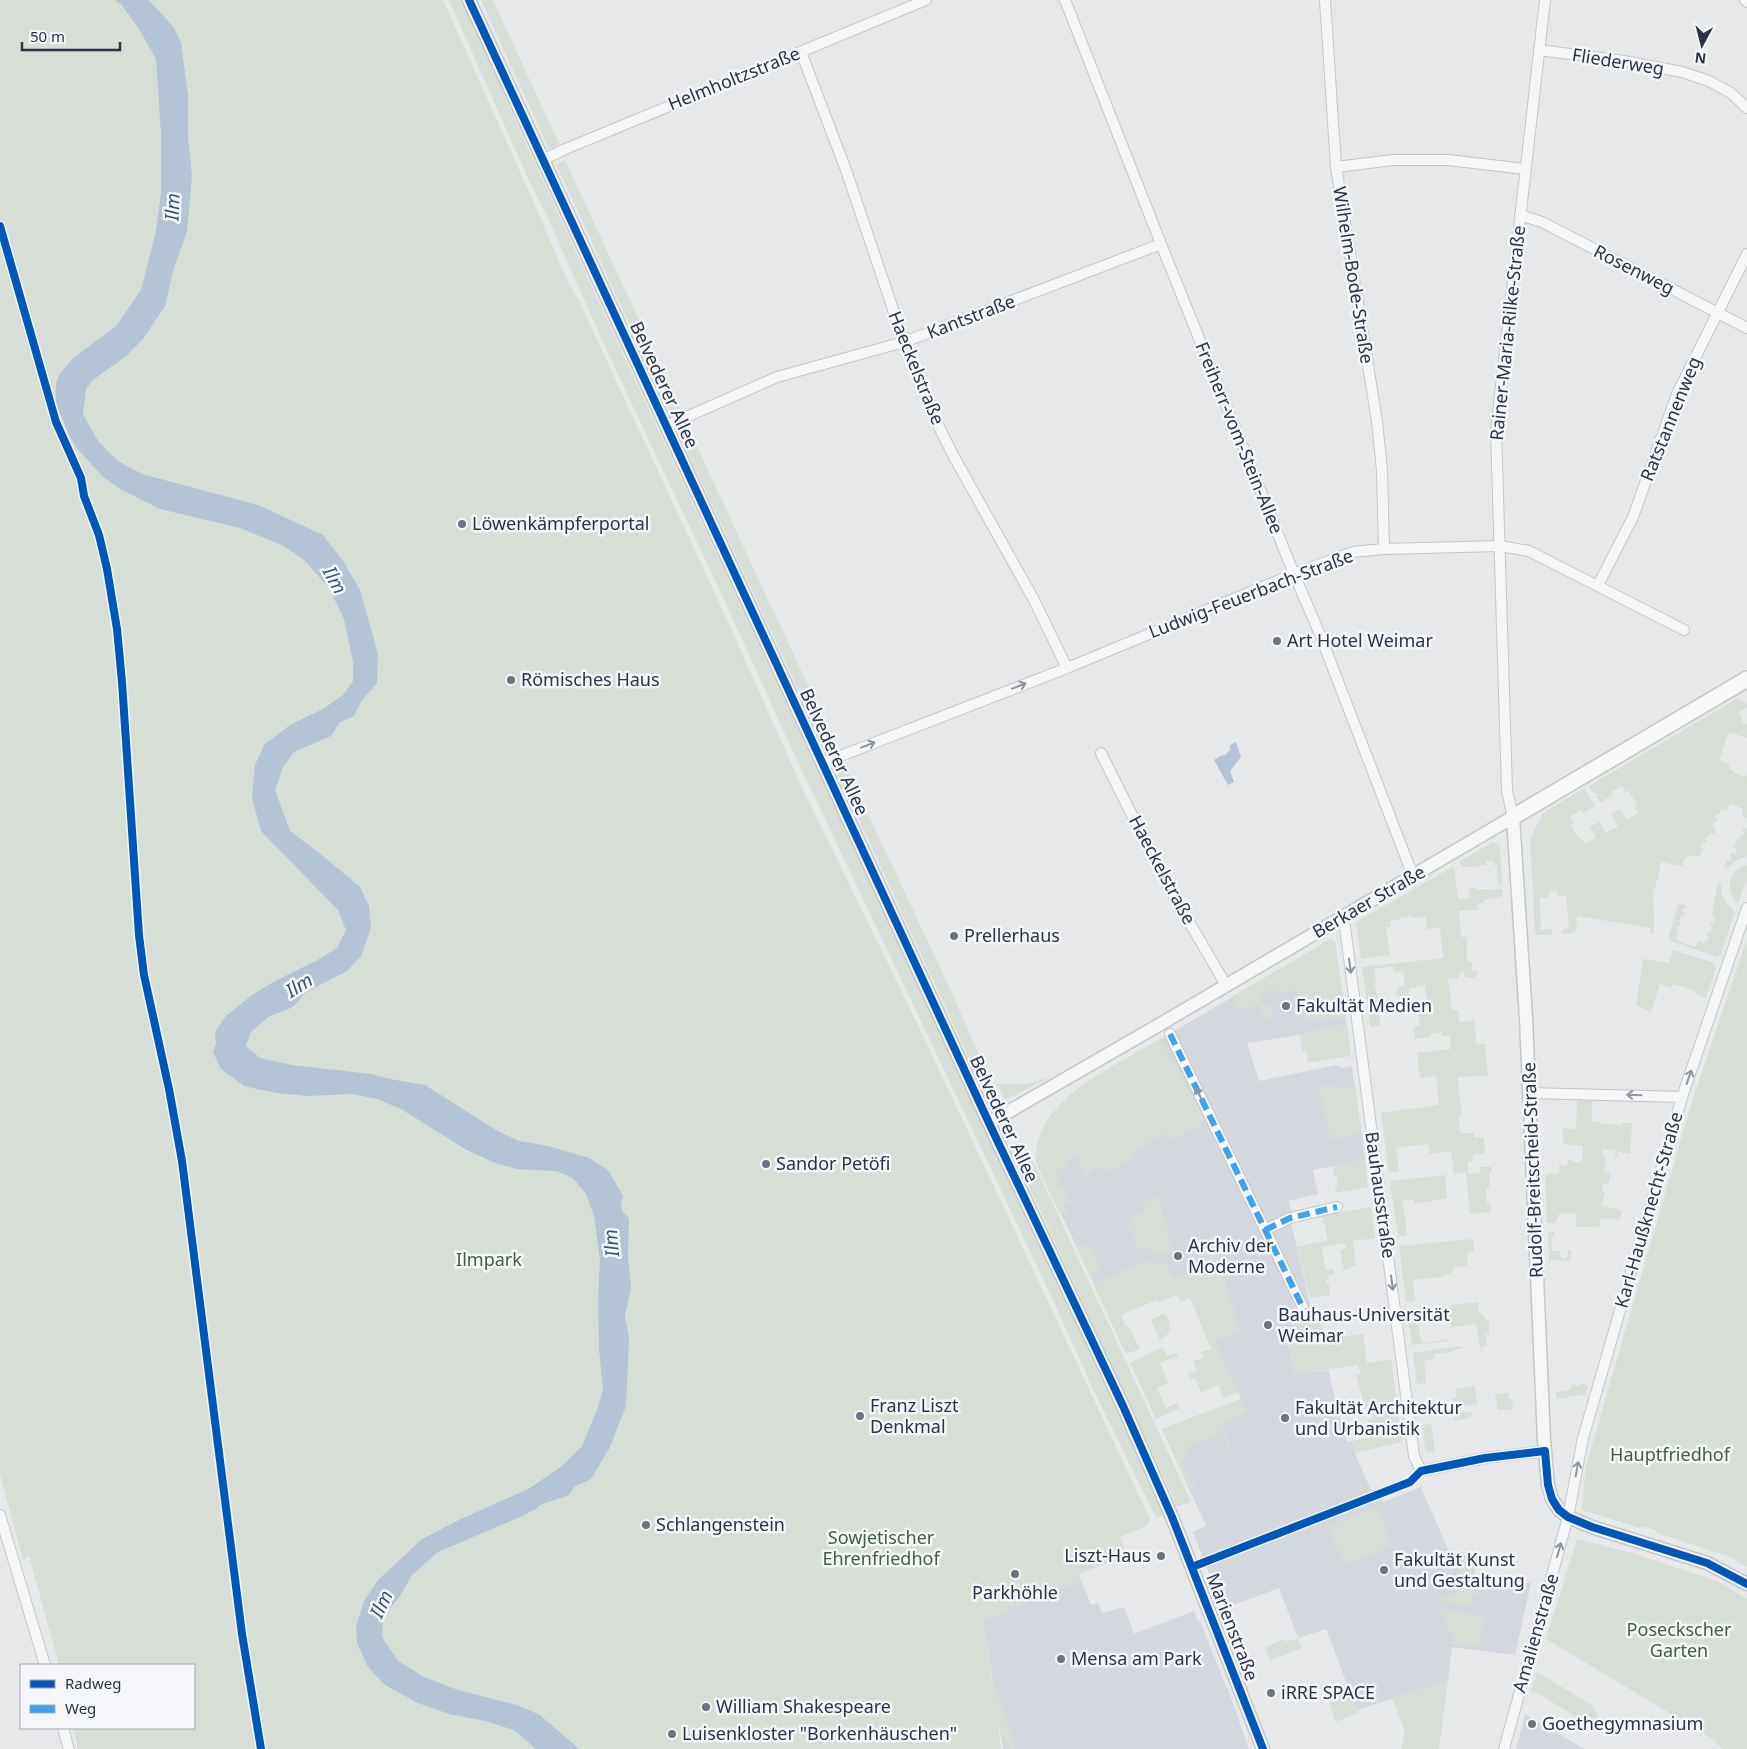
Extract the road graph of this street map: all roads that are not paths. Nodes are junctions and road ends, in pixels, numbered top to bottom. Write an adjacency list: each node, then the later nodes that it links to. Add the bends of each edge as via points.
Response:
1 (469, 0): 9 (street, Belvederer Allee)
2 (926, 0): 7 (street, Helmholtzstraße)
3 (1065, 0): 13 (street, Freiherr-vom-Stein-Allee)
4 (1325, 0): 10 (street, Wilhelm-Bode-Straße)
5 (1545, 0): 6 (street, Rainer-Maria-Rilke-Straße)
6 (1539, 50): 8 (street, Fliederweg, via 1682,72 1731,93); 11 (street, Rainer-Maria-Rilke-Straße)
7 (801, 52): 9 (street, Helmholtzstraße); 17 (street, Haeckelstraße, via 846,170)
8 (1747, 108)
9 (543, 160): 18 (street, Belvederer Allee)
10 (1336, 167): 11 (street, via 1393,160 1448,160); 20 (street, Wilhelm-Bode-Straße, via 1377,421)
11 (1525, 169): 12 (street, Rainer-Maria-Rilke-Straße)
12 (1520, 215): 15 (street, Rosenweg, via 1542,222); 19 (street, Rainer-Maria-Rilke-Straße, via 1496,430)
13 (1161, 244): 17 (street, Kantstraße); 21 (street, Freiherr-vom-Stein-Allee)
14 (1747, 254): 15 (street, Ratstannenweg)
15 (1716, 312): 16 (street, Rosenweg); 22 (street, Ratstannenweg, via 1676,394 1633,517)
16 (1747, 328)
17 (904, 342): 18 (street, Kantstraße, via 777,377); 24 (street, Haeckelstraße, via 935,419 1034,600)
18 (666, 426): 27 (street, Belvederer Allee)
19 (1500, 546): 20 (street, Ludwig-Feuerbach-Straße); 22 (street, Ludwig-Feuerbach-Straße, via 1529,551); 28 (street, Rainer-Maria-Rilke-Straße, via 1507,773)
20 (1384, 549): 21 (street, Ludwig-Feuerbach-Straße, via 1354,552)
21 (1294, 574): 24 (street, Ludwig-Feuerbach-Straße); 29 (street, Freiherr-vom-Stein-Allee)
22 (1598, 585): 23 (street, Ludwig-Feuerbach-Straße)
23 (1684, 630)
24 (1067, 668): 27 (street, Ludwig-Feuerbach-Straße, one-way to 24)
25 (1747, 679): 28 (main road, Berkaer Straße)
26 (1101, 753): 32 (street, Haeckelstraße, via 1162,875)
27 (823, 764): 36 (street, Belvederer Allee)
28 (1513, 816): 29 (street, Berkaer Straße); 34 (street, Rudolf-Breitscheid-Straße)
29 (1413, 876): 31 (street, Berkaer Straße)
30 (1747, 908): 35 (street, Karl-Haußknecht-Straße, one-way to 30)
31 (1339, 919): 32 (street, Berkaer Straße); 40 (street, Bauhausstraße, one-way to 40, via 1345,927 1414,1456 1421,1471 1485,1458)
32 (1226, 985): 36 (street, Berkaer Straße)
33 (1170, 1034): 38 (street, one-way to 33)
34 (1529, 1093): 35 (street, one-way to 34); 40 (street, Rudolf-Breitscheid-Straße)
35 (1682, 1097): 43 (street, Karl-Haußknecht-Straße, one-way to 35, via 1582,1442)
36 (989, 1123): 42 (street, Belvederer Allee)
37 (1337, 1207): 38 (street, via 1290,1218)
38 (1265, 1230): 39 (street)
39 (1304, 1310)
40 (1545, 1451): 43 (street, Rudolf-Breitscheid-Straße, via 1552,1499)
41 (0, 1515): 45 (street)
42 (1172, 1516): 48 (street, Marienstraße)
43 (1568, 1517): 44 (street, via 1707,1563); 49 (street, Amalienstraße, one-way to 43)
44 (1747, 1584)
45 (45, 1664)
46 (63, 1729): 47 (street)
47 (69, 1749)
48 (1263, 1749)
49 (1504, 1749)

